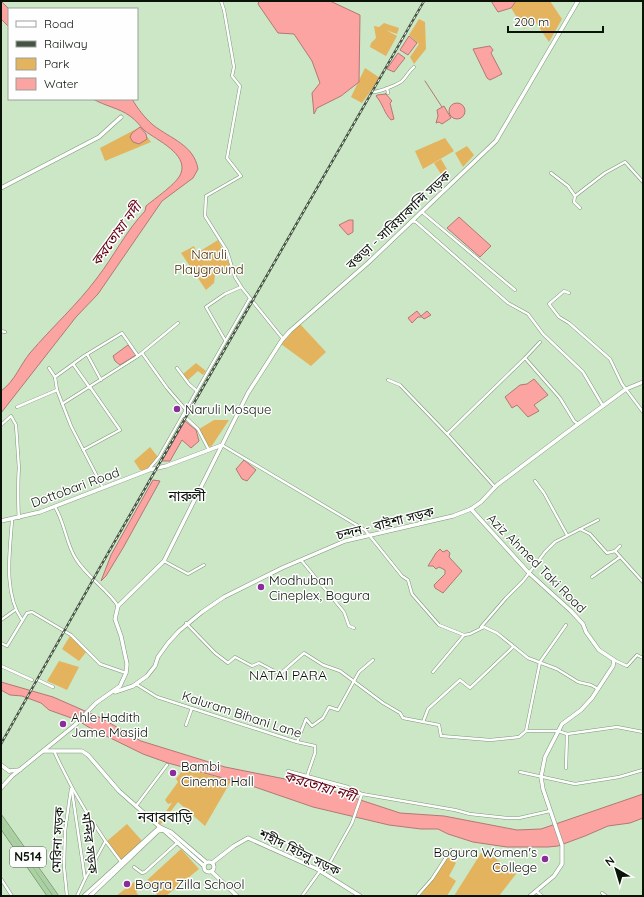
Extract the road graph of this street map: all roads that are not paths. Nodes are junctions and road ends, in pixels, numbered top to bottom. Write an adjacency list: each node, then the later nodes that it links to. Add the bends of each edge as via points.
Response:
1 (221, 1): 15 (street, via 234,67 232,76 240,86 227,158 241,176 206,196 205,216 226,251)
2 (578, 1): 13 (main road, বগুড়া - সারিয়াকান্দি সড়ক, via 496,140)
3 (414, 67): 4 (street, via 401,82)
4 (386, 88): 5 (street); 5 (street, via 388,93)
5 (383, 90): 6 (street)
6 (373, 92)
7 (121, 117): 10 (main road, via 99,138)
8 (551, 173): 11 (street, via 568,186)
9 (643, 182): 11 (street, via 625,162 595,179)
10 (1, 188)
11 (575, 196): 12 (street, via 574,202)
12 (580, 208)
13 (422, 212): 14 (main road, বগুড়া - সারিয়াকান্দি সড়ক); 16 (street)
14 (412, 221): 22 (main road, বগুড়া - সারিয়াকান্দি সড়ক); 41 (street, via 508,303 528,314 543,334 583,372)
15 (241, 287): 18 (street); 23 (street, via 206,307)
16 (514, 290)
17 (570, 293): 37 (street, via 564,291 549,304 559,317 610,359)
18 (250, 298): 22 (street); 23 (street)
19 (178, 322): 25 (street)
20 (1, 331): 21 (street)
21 (5, 332)
22 (283, 339): 49 (main road, বগুড়া - সারিয়াকান্দি সড়ক, via 248,393)
23 (226, 341): 39 (street)
24 (540, 342): 28 (street)
25 (142, 353): 27 (street); 43 (street)
26 (87, 354): 27 (street, via 122,333); 29 (street); 33 (street)
27 (138, 356): 33 (street)
28 (525, 358): 46 (street, via 560,398); 48 (street)
29 (73, 364): 32 (street); 36 (street)
30 (49, 368): 32 (street)
31 (177, 368): 39 (street)
32 (55, 377): 38 (street)
33 (101, 380): 36 (street)
34 (388, 380): 48 (street, via 400,385)
35 (643, 382): 37 (main road, চন্দন - বাইশা সড়ক)
36 (90, 387): 40 (street); 50 (street, via 120,430)
37 (626, 389): 41 (main road, চন্দন - বাইশা সড়ক); 44 (street)
38 (57, 390): 40 (street); 42 (street)
39 (197, 391): 43 (street)
40 (62, 404): 50 (street)
41 (603, 406): 46 (main road, চন্দন - বাইশা সড়ক)
42 (17, 407)
43 (186, 410): 45 (street)
44 (643, 412)
45 (183, 415): 51 (street, via 198,430); 52 (street)
46 (578, 424): 55 (main road, চন্দন - বাইশা সড়ক)
47 (1, 425): 58 (street, via 11,416 16,426)
48 (447, 434): 55 (street)
49 (222, 445): 51 (main road, Dottobari Road); 63 (street); 69 (main road, বগুড়া - সারিয়াকান্দি সড়ক)
50 (83, 450): 54 (street)
51 (210, 450): 52 (main road, Dottobari Road)
52 (149, 470): 54 (main road, Dottobari Road)
53 (535, 481): 64 (street)
54 (103, 488): 56 (main road, Dottobari Road)
55 (495, 488): 57 (main road, চন্দন - বাইশা সড়ক)
56 (56, 507): 58 (main road, Dottobari Road); 75 (street, via 76,559)
57 (471, 509): 63 (main road, চন্দন - বাইশা সড়ক, via 453,516); 71 (main road, Aziz Ahmed Taki Road)
58 (19, 518): 59 (main road, Dottobari Road)
59 (12, 520): 61 (main road, Dottobari Road); 76 (street, via 10,580)
60 (598, 520): 62 (street)
61 (1, 521)
62 (579, 529): 64 (street); 66 (street, via 590,534 607,553)
63 (370, 535): 68 (main road, চন্দন - বাইশা সড়ক, via 345,541); 83 (street, via 402,576 408,580 412,594 439,625)
64 (567, 535): 71 (street, via 545,552)
65 (620, 546): 66 (street)
66 (615, 551): 67 (street)
67 (620, 557): 73 (street); 74 (street)
68 (301, 560): 79 (main road, চন্দন - বাইশা সড়ক, via 224,597); 81 (street, via 344,612 349,626)
69 (164, 561): 70 (street, via 188,574); 75 (main road, বগুড়া - সারিয়াকান্দি সড়ক)
70 (204, 565)
71 (529, 573): 82 (street); 88 (main road, Aziz Ahmed Taki Road, via 583,624 599,650)
72 (643, 574): 74 (street, via 639,578)
73 (592, 577)
74 (643, 582)
75 (118, 606): 92 (main road, via 116,619 125,652)
76 (15, 610): 77 (street); 78 (street)
77 (1, 620)
78 (22, 620): 84 (street, via 7,646); 92 (street, via 27,613 32,612 71,636 100,664)
79 (186, 623): 95 (street, via 228,663 235,657 252,666 258,663 280,674 304,653 323,665 340,671); 96 (main road, চন্দন - বাইশা সড়ক, via 168,643 155,666)
80 (566, 625): 89 (street)
81 (354, 628)
82 (481, 628): 83 (street); 85 (street, via 497,634)
83 (464, 635): 91 (street)
84 (1, 643)
85 (513, 647): 89 (street, via 528,658); 101 (street, via 470,688 460,680 428,709)
86 (643, 658): 88 (street, via 637,655 627,666)
87 (373, 660): 95 (street, via 362,667)
88 (614, 660): 98 (main road, via 613,666)
89 (540, 662): 98 (street, via 578,682); 103 (street)
90 (1, 666): 93 (street)
91 (433, 672)
92 (126, 673): 99 (main road)
93 (32, 680)
94 (38, 680): 97 (street)
95 (354, 682): 101 (street, via 404,718); 107 (street, via 338,710 329,707 323,718 312,726 306,719)
96 (136, 684): 99 (main road, চন্দন - বাইশা সড়ক); 100 (street, Kaluram Bihani Lane, via 158,697)
97 (52, 687)
98 (598, 689): 104 (main road, via 582,710 562,724)
99 (114, 692): 108 (main road, via 96,703 75,725)
100 (192, 708): 102 (street); 107 (street, Kaluram Bihani Lane)
101 (423, 722): 103 (street, via 439,725 441,736 452,738 508,739 519,737)
102 (186, 725)
103 (526, 731): 104 (street)
104 (558, 732): 106 (street); 119 (main road, via 546,757)
105 (643, 732): 106 (street, via 617,727)
106 (567, 734): 112 (street)
107 (297, 742): 118 (street, Kaluram Bihani Lane, via 316,747)
108 (43, 751): 109 (main road); 113 (main road)
109 (54, 751): 121 (street); 125 (main road, via 82,751 88,755 119,791)
110 (1, 765): 115 (main road)
111 (167, 765): 125 (street)
112 (566, 768)
113 (20, 769): 115 (main road); 120 (main road)
114 (643, 770): 119 (street, via 620,777 575,784)
115 (9, 771): 120 (main road)
116 (288, 771): 118 (street)
117 (520, 772): 119 (street)
118 (307, 776): 124 (street, via 348,787)
119 (542, 777): 126 (main road)
120 (10, 779): 122 (main road)
121 (70, 786): 123 (street); 146 (street, মেরিনা সড়ক, via 64,866)
122 (1, 788)
123 (72, 790): 131 (street); 140 (street, মন্দির সড়ক)
124 (362, 794): 126 (street, via 470,814 507,818); 138 (street, via 352,824)
125 (136, 806): 129 (main road)
126 (550, 811): 141 (main road, via 562,845 562,864 554,876)
127 (1, 818): 145 (highway, N514)
128 (1, 825): 144 (highway)
129 (162, 829): 130 (main road, via 165,828); 134 (main road)
130 (179, 841): 135 (main road); 136 (street, via 145,872)
131 (105, 842): 134 (street); 140 (street)
132 (451, 850): 153 (street)
133 (212, 863): 135 (main road); 137 (main road, via 214,868); 138 (main road, শহীদ হিটলু সড়ক, via 248,838)
134 (123, 864): 148 (main road); 149 (main road)
135 (205, 864): 137 (main road, via 206,870)
136 (134, 868)
137 (211, 871): 150 (main road)
138 (322, 872): 151 (street); 152 (main road, শহীদ হিটলু সড়ক)
139 (1, 879): 143 (street)
140 (85, 879): 147 (street, মন্দির সড়ক)
141 (536, 891): 154 (main road); 155 (street)
142 (602, 893): 156 (street)
143 (12, 896)
144 (50, 896)
145 (56, 896)
146 (67, 896)
147 (77, 896)
148 (84, 896)
149 (90, 896)
150 (237, 896)
151 (302, 896)
152 (360, 896)
153 (417, 896)
154 (530, 896)
155 (542, 896)
156 (606, 896)

